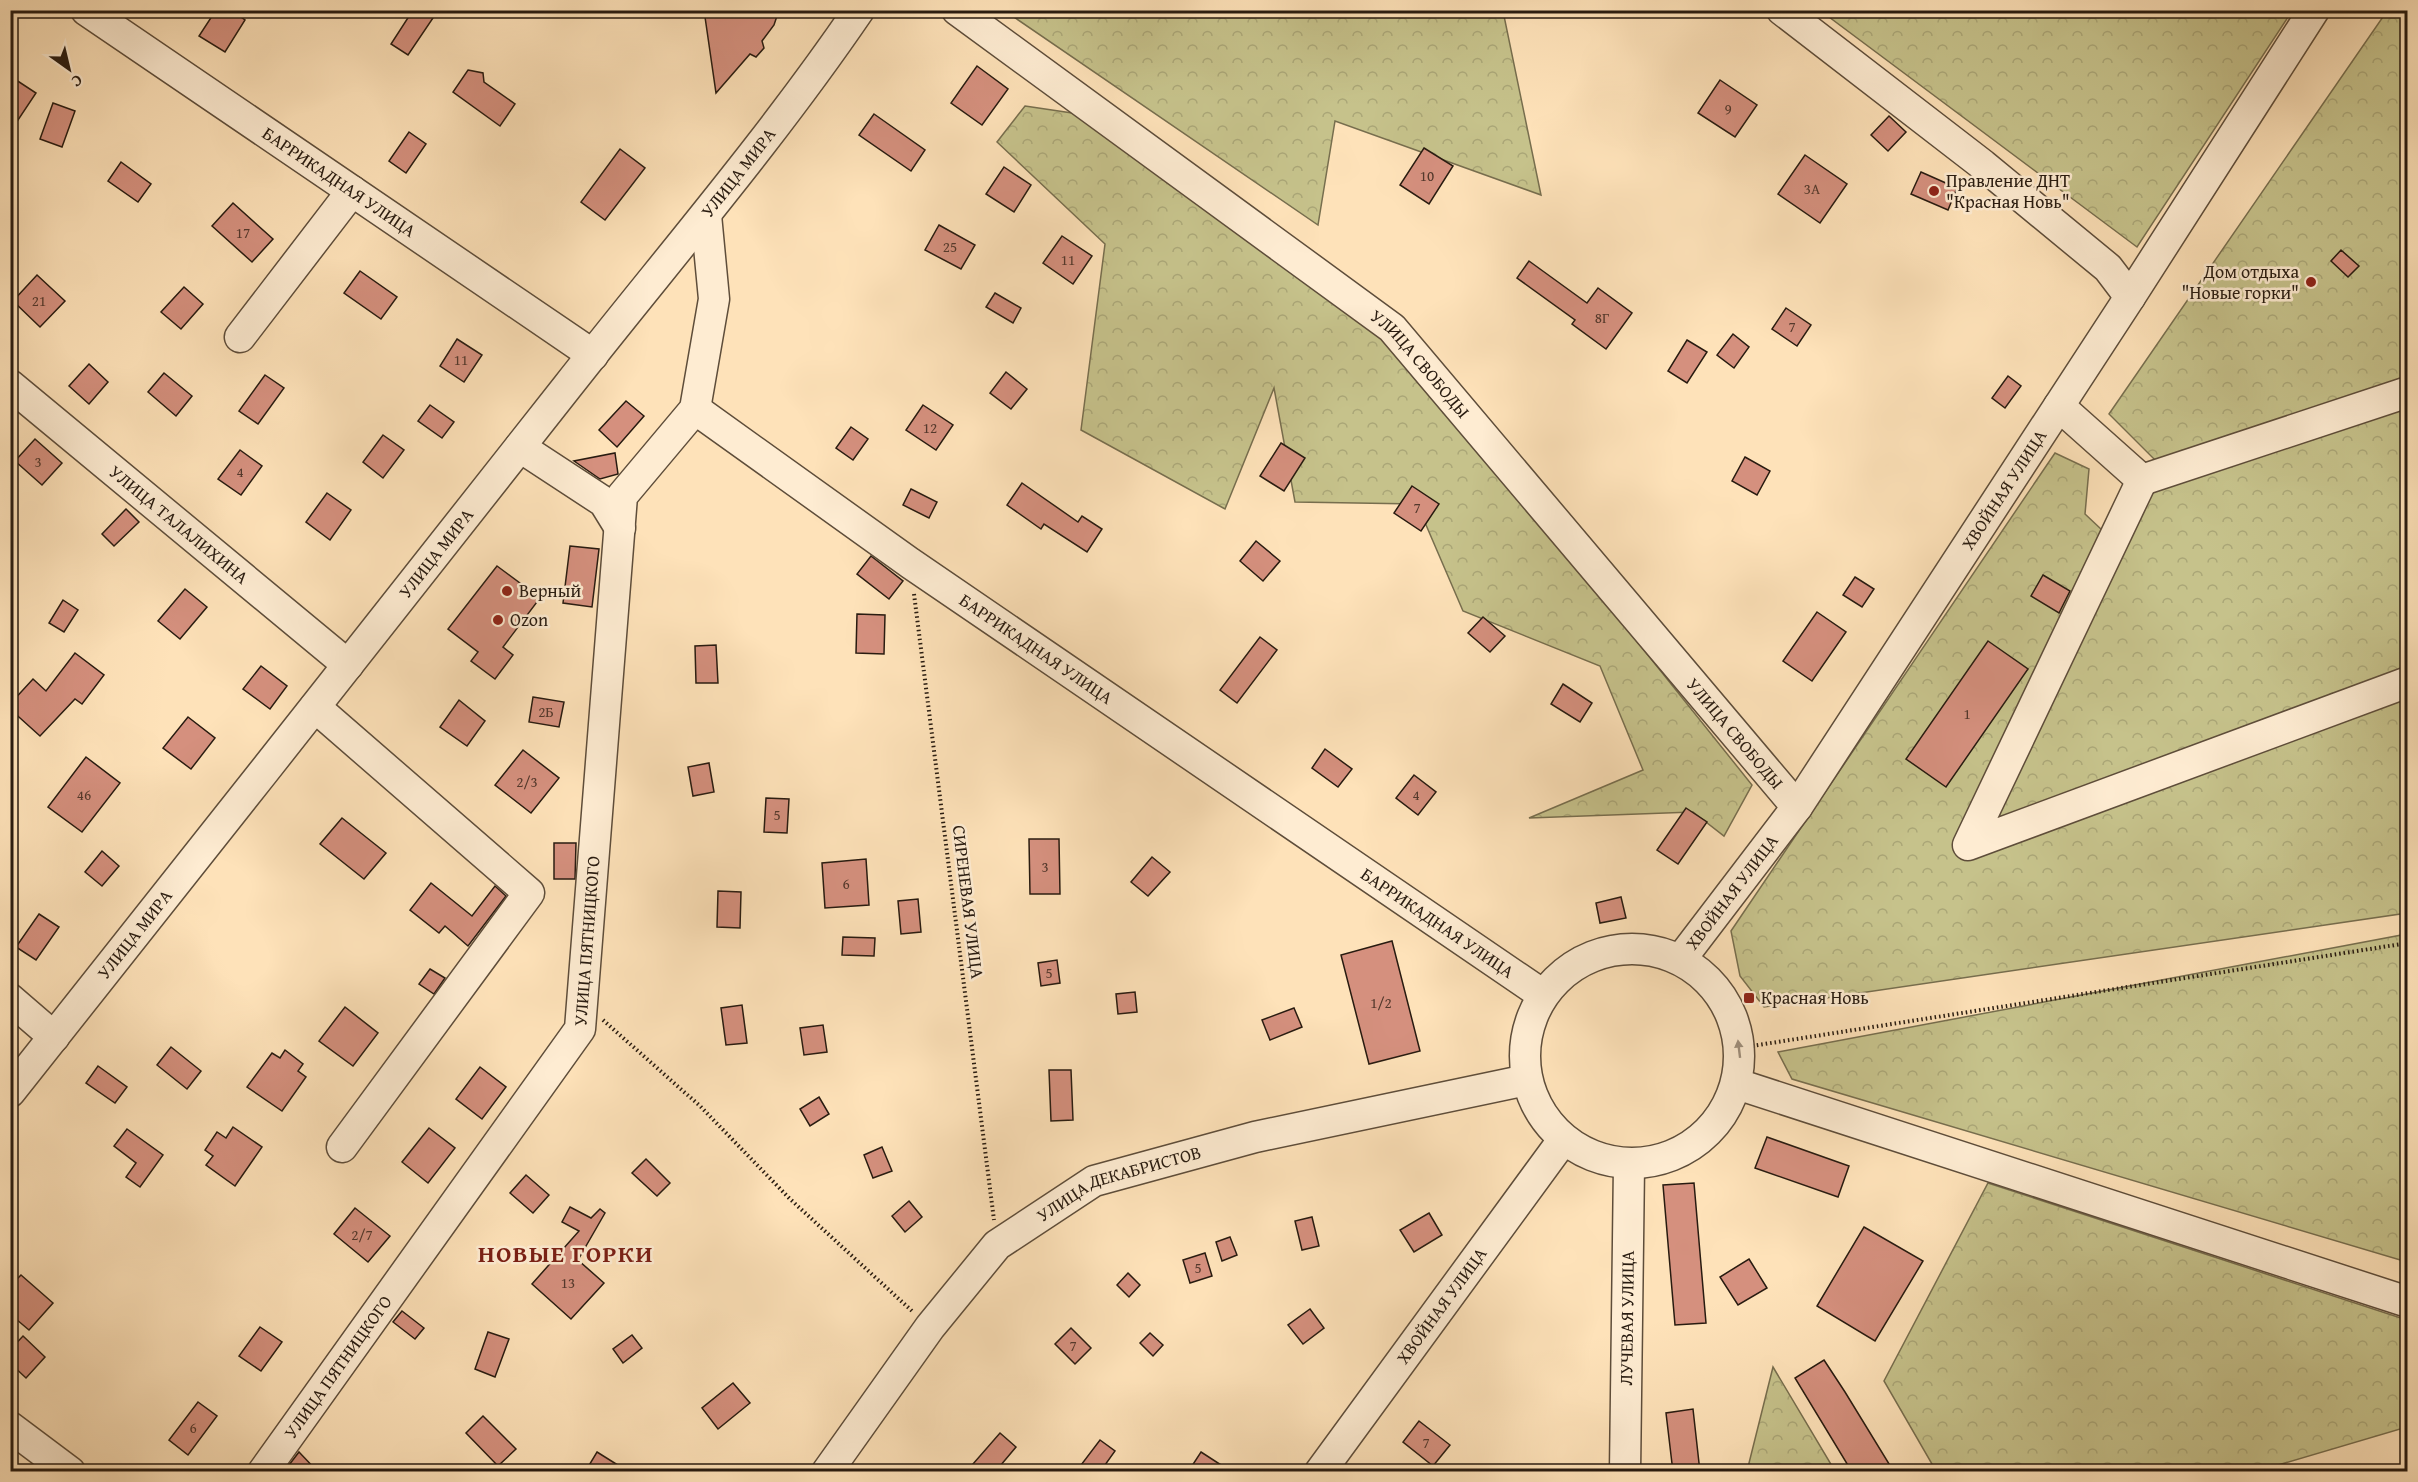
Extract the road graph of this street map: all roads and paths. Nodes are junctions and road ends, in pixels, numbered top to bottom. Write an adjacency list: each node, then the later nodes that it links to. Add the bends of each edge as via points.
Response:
1 (86, 10): 6 (street, БАРРИКАДНАЯ УЛИЦА)
2 (859, 10): 7 (street, УЛИЦА МИРА, via 824,62)
3 (957, 10): 22 (street, УЛИЦА СВОБОДЫ, via 1392,328)
4 (1782, 10): 8 (street, via 2108,267)
5 (2314, 10): 8 (street, ХВОЙНАЯ УЛИЦА)
6 (352, 191): 9 (street); 10 (street, БАРРИКАДНАЯ УЛИЦА)
7 (706, 215): 10 (street, УЛИЦА МИРА); 14 (street, via 714,299)
8 (2130, 297): 13 (street, ХВОЙНАЯ УЛИЦА)
9 (240, 337)
10 (593, 355): 15 (street, УЛИЦА МИРА)
11 (2408, 392): 16 (street)
12 (13, 394): 19 (street, УЛИЦА ТАЛАЛИХИНА)
13 (2059, 406): 16 (street); 22 (street, ХВОЙНАЯ УЛИЦА)
14 (695, 409): 17 (street, УЛИЦА ПЯТНИЦКОГО, via 622,496); 18 (street, БАРРИКАДНАЯ УЛИЦА)
15 (520, 447): 17 (street, via 604,502); 19 (street, УЛИЦА МИРА)
16 (2142, 480): 20 (street, via 1968,845)
17 (620, 528): 27 (street, УЛИЦА ПЯТНИЦКОГО)
18 (910, 563): 25 (street, БАРРИКАДНАЯ УЛИЦА); 36 (path, СИРЕНЕВАЯ УЛИЦА)
19 (348, 665): 21 (street, УЛИЦА МИРА)
20 (2408, 682)
21 (315, 707): 28 (street, УЛИЦА МИРА); 34 (street, via 529,893)
22 (1797, 807): 24 (street, ХВОЙНАЯ УЛИЦА)
23 (2408, 944): 29 (path)
24 (1681, 959): 25 (street, via 1641,948 1598,953 1569,969); 29 (street, via 1712,982 1736,1022)
25 (1543, 995): 30 (street, via 1529,1023 1524,1055)
26 (10, 999): 28 (street)
27 (582, 1002): 38 (path, via 700,1106 790,1199); 41 (street, УЛИЦА ПЯТНИЦКОГО, via 580,1029)
28 (54, 1037): 32 (street, УЛИЦА МИРА)
29 (1739, 1048): 31 (street, one-way to 29)
30 (1527, 1080): 33 (street, via 1541,1115); 36 (street, УЛИЦА ДЕКАБРИСТОВ, via 1255,1137 1094,1181)
31 (1737, 1084): 35 (street, via 1729,1106 1690,1148 1659,1161); 37 (street)
32 (10, 1092)
33 (1563, 1140): 35 (street, via 1596,1158); 43 (street, ХВОЙНАЯ УЛИЦА)
34 (342, 1147)
35 (1629, 1165): 44 (street, ЛУЧЕВАЯ УЛИЦА)
36 (997, 1245): 38 (street, УЛИЦА ДЕКАБРИСТОВ)
37 (2408, 1302)
38 (930, 1327): 42 (street, УЛИЦА ДЕКАБРИСТОВ)
39 (10, 1427): 40 (street)
40 (70, 1472)
41 (263, 1472)
42 (827, 1472)
43 (1320, 1472)
44 (1625, 1472)

